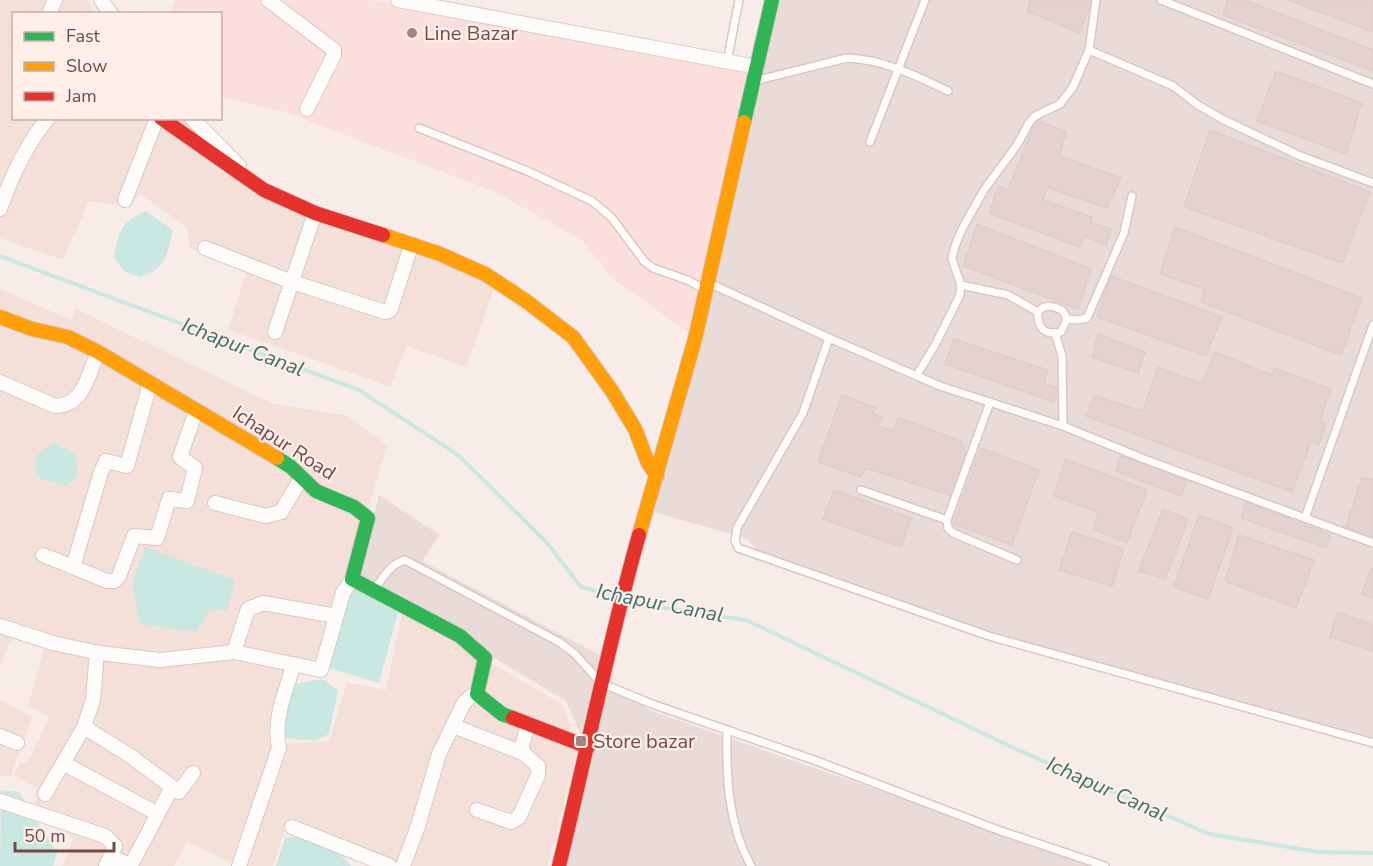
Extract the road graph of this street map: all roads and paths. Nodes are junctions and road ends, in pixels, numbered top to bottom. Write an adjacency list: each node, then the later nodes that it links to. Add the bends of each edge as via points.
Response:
1 (268, 0): 14 (street, via 334,50)
2 (398, 0): 9 (street)
3 (739, 0): 9 (lane)
4 (772, 0): 11 (street)
5 (926, 0): 10 (lane)
6 (1096, 0): 8 (lane)
7 (1161, 0): 12 (lane)
8 (1089, 50): 21 (lane, via 1173,86 1222,119 1298,155); 30 (lane, via 1073,87 1060,104 1029,123 962,229 952,259)
9 (727, 62): 11 (street)
10 (898, 69): 11 (lane, via 847,58); 13 (lane); 20 (lane)
11 (756, 74): 31 (street)
12 (1373, 84)
13 (948, 91)
14 (307, 109)
15 (46, 120): 25 (street, via 9,183)
16 (158, 120): 24 (street)
17 (162, 120): 22 (street)
18 (194, 120): 22 (street)
19 (419, 128): 31 (lane, via 592,201 612,218 653,268)
20 (870, 142)
21 (1373, 183)
22 (264, 190): 26 (street)
23 (1132, 196): 34 (lane, via 1124,233 1087,318)
24 (125, 200)
25 (0, 208)
26 (315, 213): 27 (street); 29 (street)
27 (411, 246): 29 (street, via 385,312); 47 (street, via 485,274 573,337 635,429)
28 (205, 248): 29 (street)
29 (292, 282): 36 (street)
30 (961, 285): 32 (lane, via 1008,296); 41 (lane, via 958,301)
31 (707, 286): 39 (lane); 47 (street)
32 (1038, 312): 34 (lane, via 1056,306); 37 (lane, via 1040,328)
33 (0, 317): 40 (street, Ichapur Road, via 68,337)
34 (1067, 319): 37 (lane, via 1061,332)
35 (1373, 325): 38 (lane)
36 (275, 332)
37 (1055, 333): 46 (lane, via 1062,356)
38 (1371, 337): 51 (lane)
39 (830, 338): 41 (lane); 72 (lane, via 803,413 737,528 738,548 989,636)
40 (98, 352): 42 (street, via 81,394 71,404 55,406); 43 (street, Ichapur Road)
41 (917, 375): 44 (lane)
42 (0, 382)
43 (150, 384): 45 (street, Ichapur Road); 56 (street, via 127,466 106,461)
44 (990, 402): 46 (lane); 52 (lane)
45 (196, 411): 48 (street, Ichapur Road, via 291,467); 56 (street, via 180,456 195,468 187,501 169,498 157,538 134,536 115,581)
46 (1064, 426): 51 (lane)
47 (657, 476): 64 (street)
48 (302, 479): 50 (street, via 281,512 274,514 266,516); 57 (street, Ichapur Road, via 316,491 354,507 368,518)
49 (861, 490): 52 (lane)
50 (216, 503)
51 (1305, 518): 53 (lane)
52 (947, 520): 55 (lane, via 953,533)
53 (1373, 543)
54 (43, 555): 56 (street)
55 (1017, 560)
56 (72, 567)
57 (352, 579): 58 (street); 59 (street)
58 (373, 591): 64 (lane, via 389,569 405,560 559,642); 65 (street, via 460,636 485,658)
59 (336, 616): 62 (street, via 255,604 248,609); 63 (street, via 321,670)
60 (0, 626): 61 (street)
61 (97, 652): 62 (street, via 160,660); 68 (street, via 93,700)
62 (234, 652): 63 (street)
63 (294, 664): 84 (street, via 275,731 279,748)
64 (601, 683): 69 (lane); 73 (street)
65 (477, 694): 66 (street, via 502,714); 67 (street, via 464,703)
66 (528, 724): 73 (street); 74 (street)
67 (453, 726): 74 (street); 86 (street, via 440,754)
68 (84, 727): 75 (street); 77 (street)
69 (727, 730): 88 (lane, via 726,768 736,832); 89 (lane)
70 (0, 736): 71 (street)
71 (17, 743)
72 (1373, 743)
73 (588, 747): 87 (street)
74 (523, 753): 80 (street, via 539,770 519,817 511,822)
75 (63, 763): 78 (street); 81 (street)
76 (193, 773): 77 (street, via 179,792)
77 (172, 787): 81 (street)
78 (45, 794)
79 (0, 801): 83 (street, via 105,836 115,846)
80 (477, 810)
81 (158, 814): 83 (street, via 131,865)
82 (292, 827): 85 (street)
83 (108, 862)
84 (239, 866)
85 (390, 866)
86 (404, 866)
87 (559, 866)
88 (751, 866)
89 (1105, 866)

